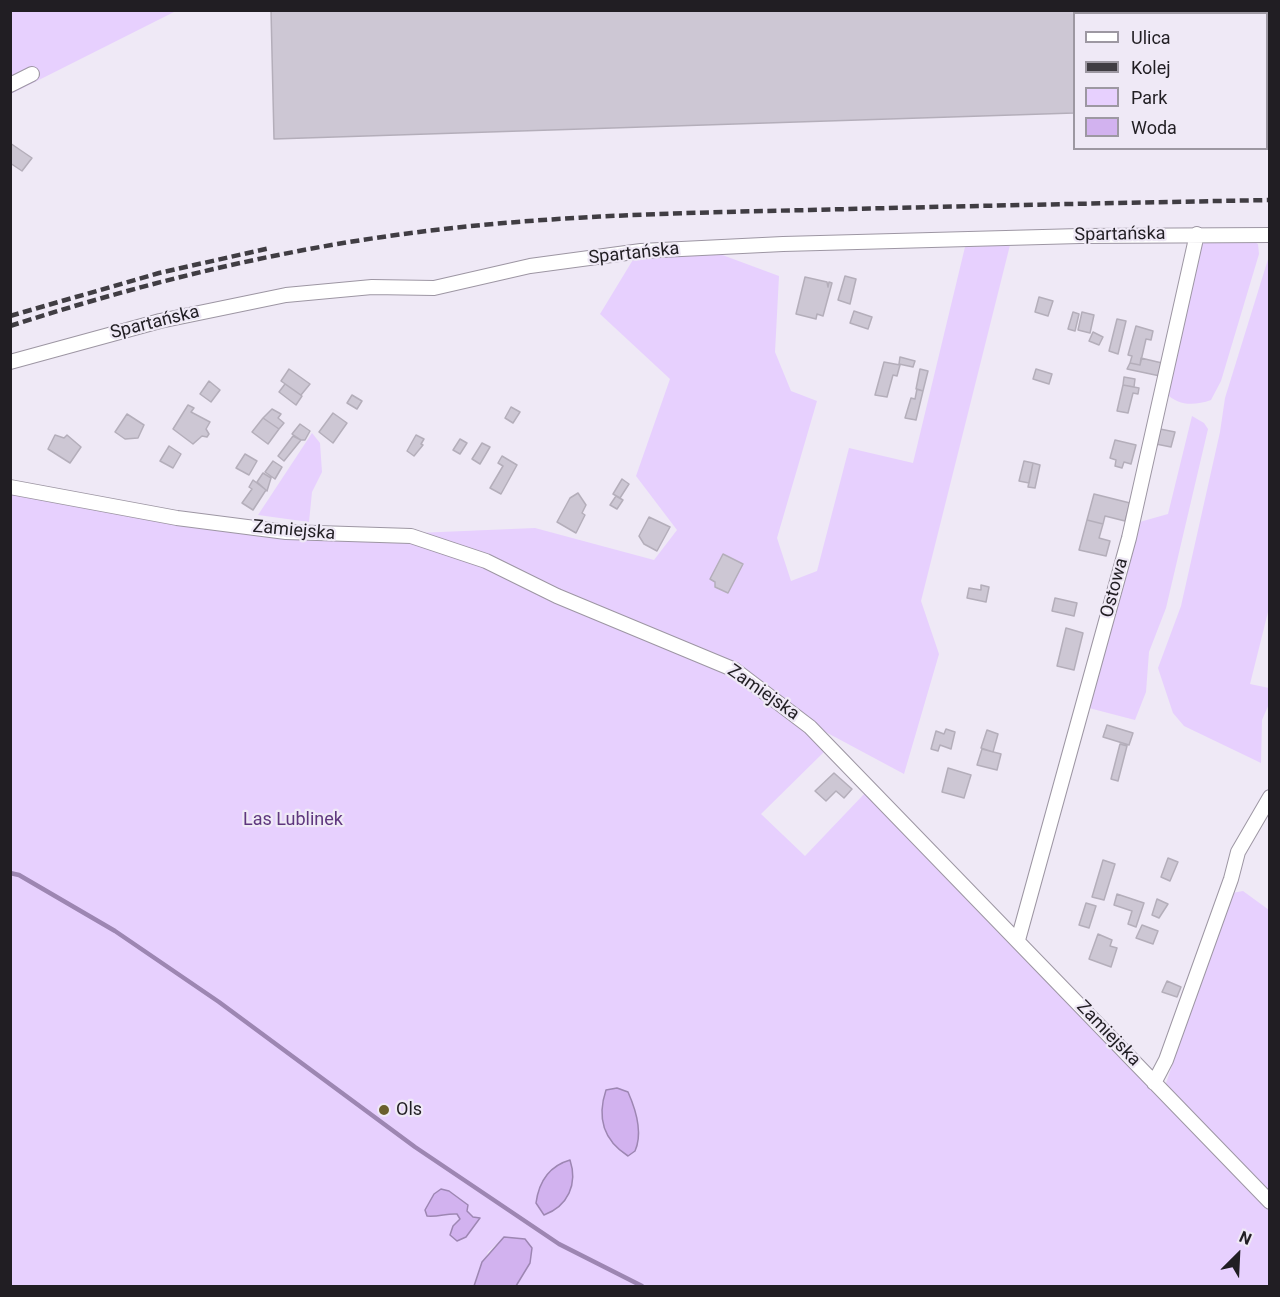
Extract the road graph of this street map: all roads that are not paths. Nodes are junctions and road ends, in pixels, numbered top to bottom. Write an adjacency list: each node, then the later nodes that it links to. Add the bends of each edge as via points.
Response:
1 (32, 74): 2 (street)
2 (10, 85)
3 (1197, 234): 4 (street, Spartańska); 5 (street, Spartańska, via 641,251 530,266 445,287 286,295 160,321); 8 (street, Ostowa, via 1129,538)
4 (1269, 235)
5 (10, 362)
6 (10, 487): 8 (street, Zamiejska, via 177,518 286,532 411,536 486,561 557,596 735,670 810,727)
7 (1269, 797): 9 (street, via 1238,852 1232,879)
8 (1018, 940): 9 (street, Zamiejska)
9 (1154, 1083): 10 (street, Zamiejska)
10 (1269, 1202)

